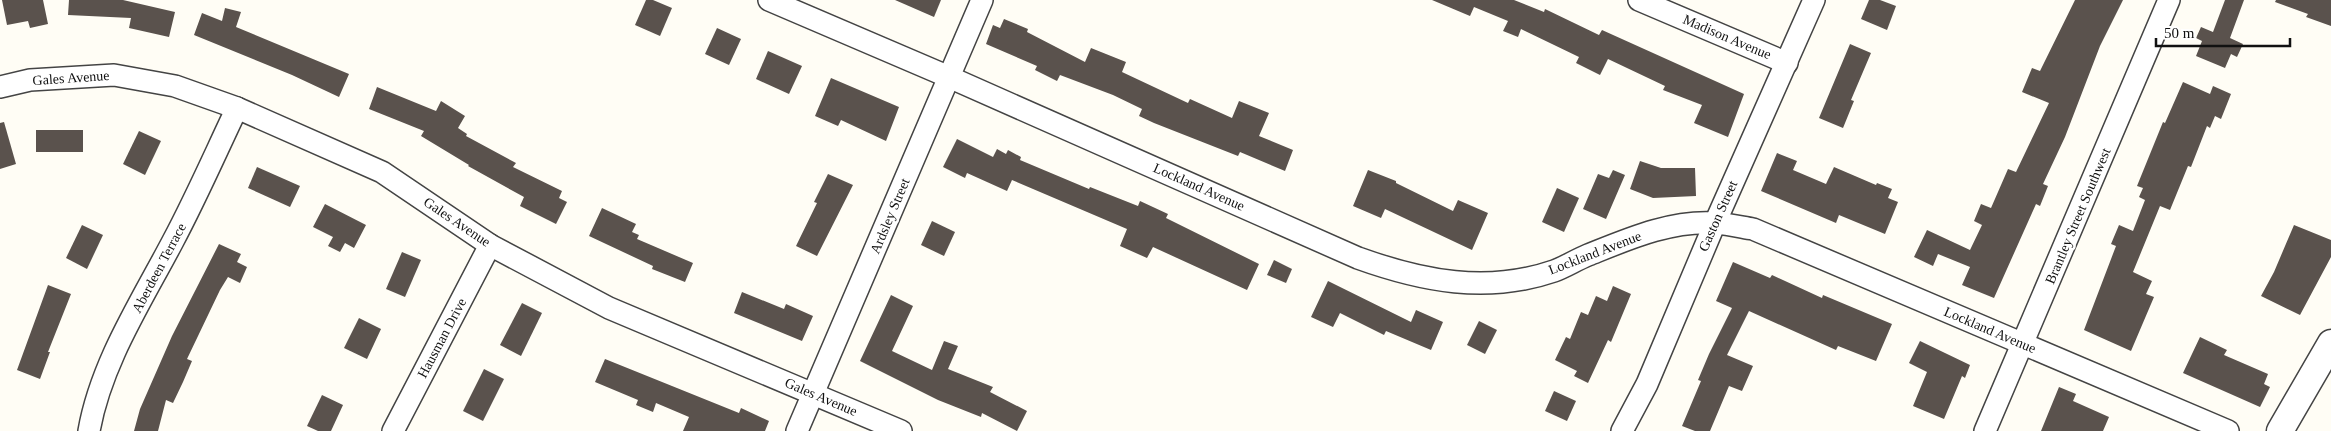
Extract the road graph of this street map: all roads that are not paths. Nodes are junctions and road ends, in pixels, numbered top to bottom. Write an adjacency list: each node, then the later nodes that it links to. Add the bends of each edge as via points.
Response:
1 (769, 0): 7 (street, Lockland Avenue)
2 (982, 0): 7 (street, Ardsley Street)
3 (1639, 0): 6 (street, Madison Avenue)
4 (1814, 0): 6 (street, Gaston Street)
5 (2170, 0): 13 (street, Brantley Street Southwest)
6 (1787, 63): 10 (street, Gaston Street)
7 (949, 77): 10 (street, Lockland Avenue, via 1358,258 1399,273 1440,281 1507,281 1553,271 1649,232); 14 (street, Ardsley Street)
8 (0, 87): 9 (street, Gales Avenue, via 30,80 114,75 176,86)
9 (237, 108): 11 (street, Gales Avenue, via 382,172); 15 (street, Aberdeen Terrace, via 185,219 116,349 100,387)
10 (1715, 223): 13 (street, Lockland Avenue, via 1753,229); 19 (street, Gaston Street, via 1647,384)
11 (490, 245): 14 (street, Gales Avenue, via 609,308); 16 (street, Hausman Drive)
12 (2331, 343): 22 (street)
13 (2023, 344): 20 (street, Brantley Street Southwest); 21 (street, Lockland Avenue)
14 (813, 393): 17 (street, Ardsley Street); 18 (street, Gales Avenue)
15 (89, 431)
16 (393, 431)
17 (797, 431)
18 (901, 431)
19 (1622, 431)
20 (1985, 431)
21 (2228, 431)
22 (2280, 431)

